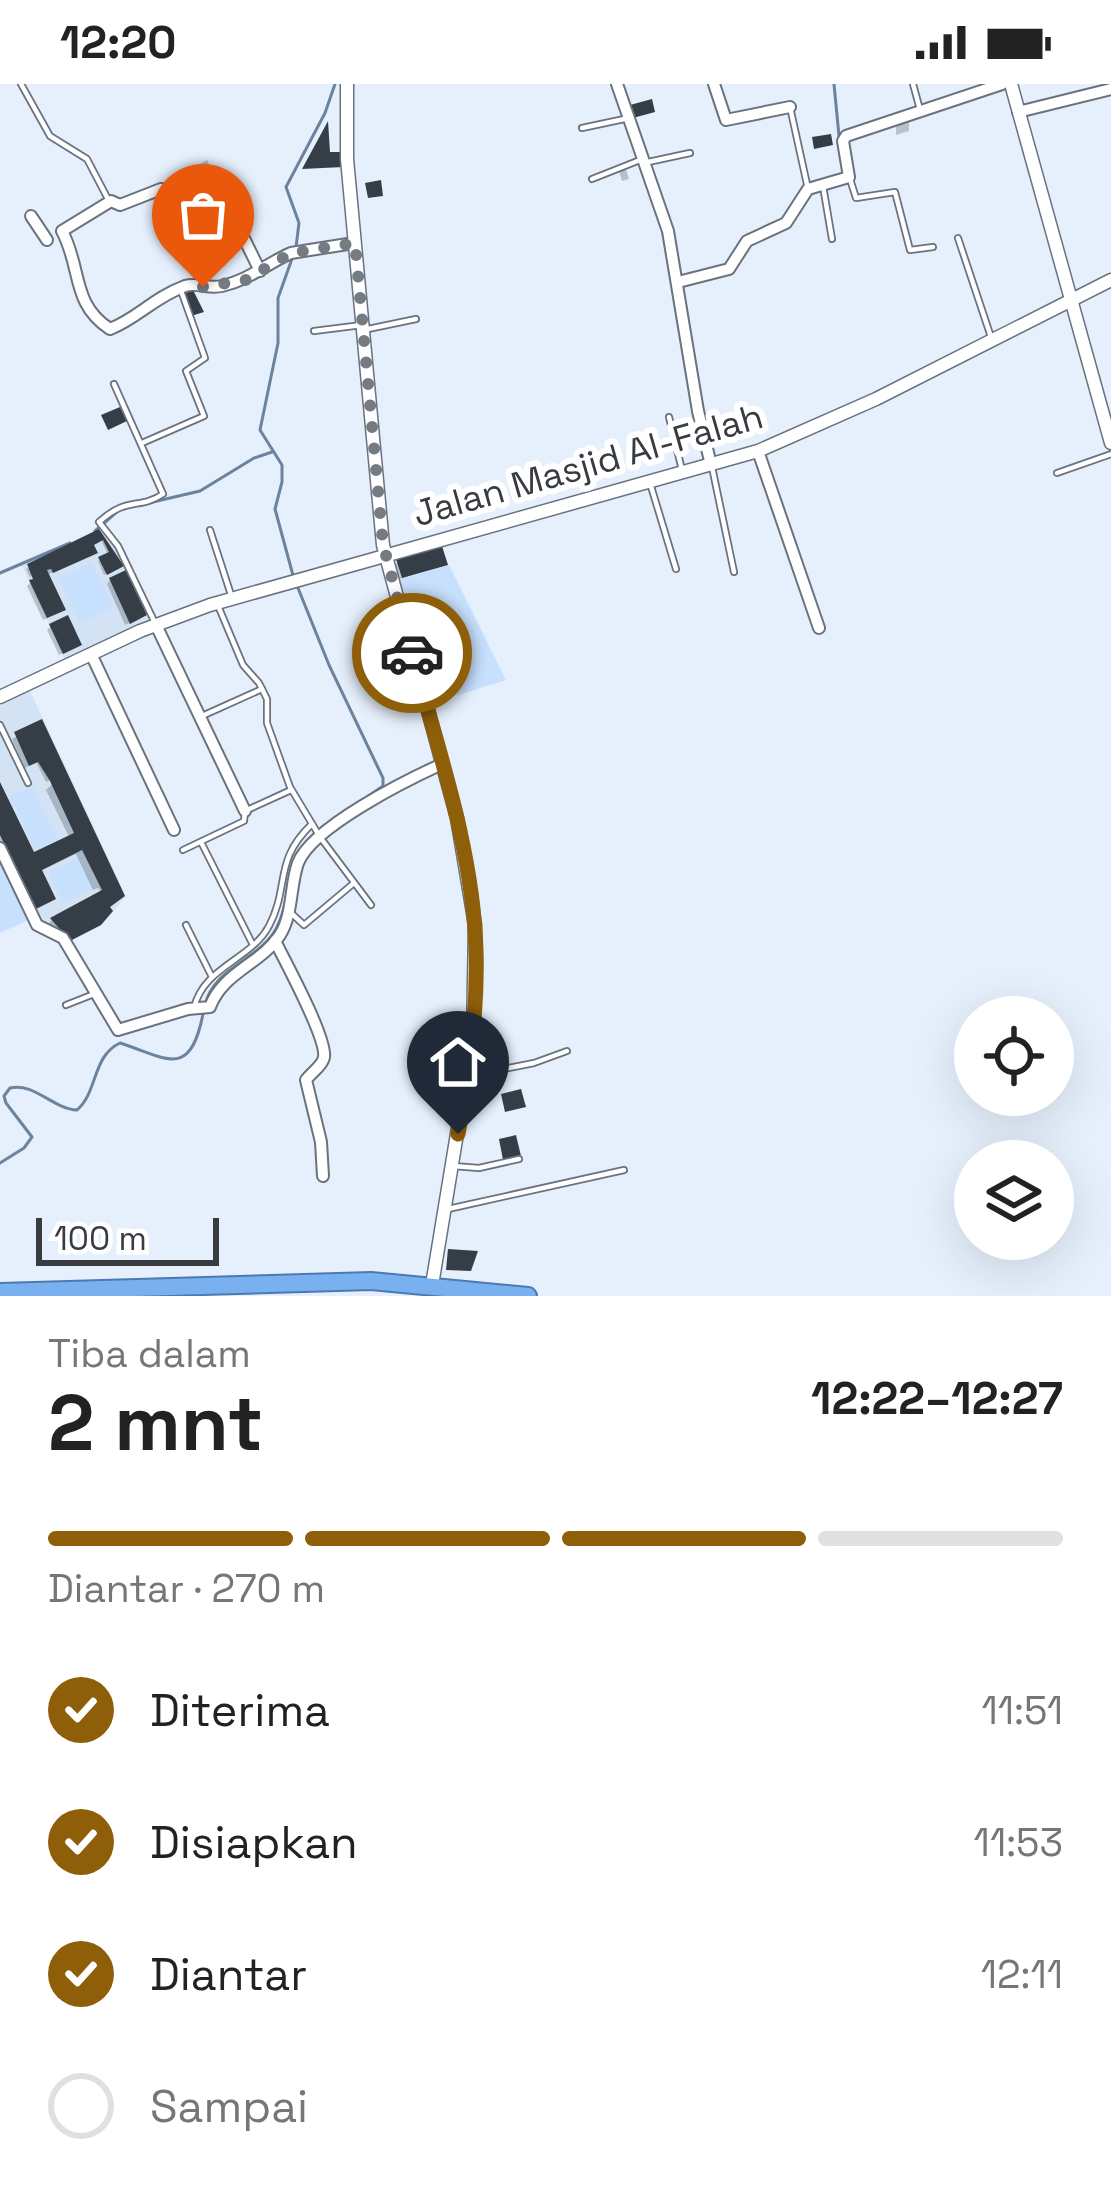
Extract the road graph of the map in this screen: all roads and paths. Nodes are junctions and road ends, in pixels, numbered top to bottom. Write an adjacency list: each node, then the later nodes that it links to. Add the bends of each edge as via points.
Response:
1 (21, 84): 19 (lane, via 50,136 87,158)
2 (347, 84): 24 (street)
3 (617, 84): 11 (street)
4 (714, 84): 8 (street, via 726,120)
5 (913, 84): 9 (lane)
6 (1006, 84): 9 (street); 10 (street)
7 (1111, 89): 10 (street)
8 (790, 107): 18 (lane)
9 (921, 112): 15 (street, via 845,136)
10 (1018, 112): 30 (street)
11 (629, 118): 12 (lane); 14 (street)
12 (582, 128)
13 (690, 153): 14 (lane)
14 (644, 161): 16 (lane); 28 (street)
15 (850, 176): 17 (street); 25 (lane, via 856,198 895,192 910,250)
16 (592, 179)
17 (823, 184): 18 (street); 23 (lane)
18 (808, 189): 28 (street, via 787,221 747,241 729,269)
19 (110, 202): 21 (street); 26 (street, via 161,189 183,196 218,182)
20 (31, 216): 21 (street, via 44,242)
21 (62, 231): 29 (street, via 89,313 110,329)
22 (958, 238): 34 (lane)
23 (832, 239)
24 (355, 243): 26 (street, via 295,252); 32 (street)
25 (933, 247)
26 (260, 272): 29 (street, via 219,287)
27 (1111, 280): 30 (street, Jalan Masjid Al-Falah)
28 (678, 282): 41 (street)
29 (180, 288): 37 (lane, via 205,358 186,370 204,416)
30 (1070, 301): 34 (street, Jalan Masjid Al-Falah); 38 (street)
31 (416, 319): 32 (lane)
32 (362, 328): 33 (lane); 46 (street)
33 (314, 331)
34 (992, 340): 39 (street, Jalan Masjid Al-Falah)
35 (114, 384): 37 (lane)
36 (669, 418): 42 (lane)
37 (142, 443): 51 (lane, via 163,494 101,518)
38 (1111, 443)
39 (758, 451): 41 (street, Jalan Masjid Al-Falah); 52 (street)
40 (1111, 454): 43 (lane)
41 (711, 465): 42 (street, Jalan Masjid Al-Falah); 48 (lane)
42 (683, 472): 44 (street, Jalan Masjid Al-Falah)
43 (1057, 473)
44 (650, 482): 46 (street, Jalan Masjid Al-Falah); 47 (lane)
45 (210, 530): 49 (lane)
46 (385, 554): 49 (street, Jalan Masjid Al-Falah); 58 (street)
47 (676, 569)
48 (734, 572)
49 (232, 598): 50 (street, Jalan Masjid Al-Falah)
50 (217, 603): 51 (street, Jalan Masjid Al-Falah); 54 (lane, via 242,665)
51 (156, 625): 53 (street, Jalan Masjid Al-Falah); 56 (street)
52 (819, 628)
53 (91, 654): 55 (street, Jalan Masjid Al-Falah); 62 (street)
54 (262, 689): 56 (lane); 60 (lane)
55 (0, 697)
56 (200, 716): 61 (street)
57 (0, 724): 59 (lane)
58 (442, 764): 63 (street); 78 (street, via 475,925)
59 (28, 783)
60 (291, 790): 61 (lane); 63 (lane)
61 (245, 811): 64 (lane, via 244,821)
62 (173, 830)
63 (316, 831): 67 (lane); 69 (street, via 298,862); 72 (lane, via 290,848 269,926)
64 (201, 842): 66 (lane); 72 (lane)
65 (0, 848): 74 (street, via 37,925 62,936)
66 (183, 850)
67 (354, 883): 68 (lane); 69 (lane, via 304,926)
68 (371, 905)
69 (288, 909): 71 (street)
70 (186, 925): 73 (lane)
71 (274, 941): 76 (street); 82 (street, via 323,1052 306,1080)
72 (252, 943): 73 (lane)
73 (212, 977): 76 (lane, via 199,993)
74 (96, 993): 75 (lane); 76 (street, via 116,1030)
75 (66, 1006)
76 (200, 1008)
77 (567, 1051): 78 (lane)
78 (468, 1076): 80 (street)
79 (518, 1159): 80 (lane)
80 (452, 1166): 83 (street)
81 (624, 1170): 83 (lane)
82 (323, 1176)
83 (445, 1209): 84 (street)
84 (432, 1285): 86 (highway); 87 (highway)
85 (0, 1292): 86 (highway)
86 (133, 1293)
87 (528, 1296)

